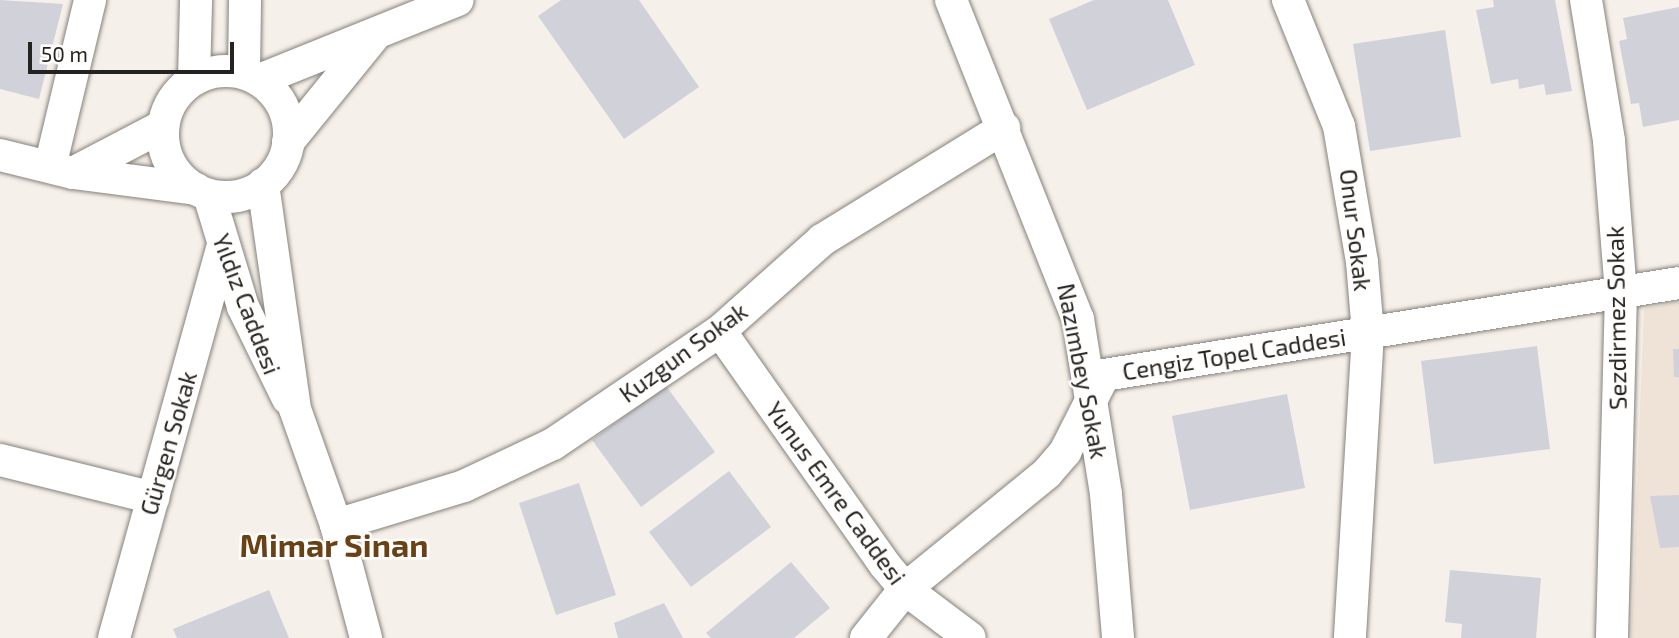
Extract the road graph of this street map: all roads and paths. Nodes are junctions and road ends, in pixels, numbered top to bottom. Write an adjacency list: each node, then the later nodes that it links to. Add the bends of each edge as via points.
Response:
1 (90, 0): 15 (street)
2 (196, 0): 10 (street)
3 (245, 0): 9 (street)
4 (458, 0): 8 (street)
5 (951, 0): 12 (street, Nazımbey Sokak)
6 (1288, 0): 22 (street, Onur Sokak, via 1322,73 1345,152)
7 (1586, 0): 20 (street, Sezdirmez Sokak, via 1608,129)
8 (375, 35): 9 (street); 13 (street)
9 (252, 77): 10 (street, via 219,71); 13 (street, via 283,107)
10 (194, 79): 11 (street, via 173,99)
11 (163, 126): 15 (street); 17 (street, Yıldız Caddesi, via 174,169)
12 (1004, 128): 21 (street, Kuzgun Sokak, via 822,240); 23 (street, Nazımbey Sokak, via 1068,281)
13 (288, 142): 16 (street, via 280,166)
14 (0, 155): 15 (street)
15 (62, 170): 17 (street)
16 (263, 184): 17 (street, Yıldız Caddesi, via 238,195); 24 (street, Yıldız Caddesi)
17 (202, 192): 18 (street, Yıldız Caddesi)
18 (222, 248): 24 (street, Yıldız Caddesi, via 261,353); 26 (street, Gürgen Sokak)
19 (1679, 283): 20 (street, Cengiz Topel Caddesi)
20 (1620, 293): 22 (street, Cengiz Topel Caddesi); 35 (street, Sezdirmez Sokak)
21 (720, 331): 27 (street, Kuzgun Sokak, via 523,461 464,486); 28 (street, Yunus Emre Caddesi)
22 (1368, 333): 23 (street, Cengiz Topel Caddesi, via 1130,367 1104,375); 34 (street, Onur Sokak)
23 (1092, 390): 28 (street, Cengiz Topel Caddesi, via 1065,452 1047,473); 33 (street, Nazımbey Sokak)
24 (295, 409): 27 (street, Yıldız Caddesi)
25 (0, 460): 26 (street)
26 (153, 498): 29 (street, Gürgen Sokak)
27 (336, 525): 30 (street, Yıldız Caddesi)
28 (905, 589): 31 (street, Cengiz Topel Caddesi); 32 (street, Yunus Emre Caddesi)
29 (114, 638)
30 (366, 638)
31 (866, 638)
32 (970, 638)
33 (1118, 638)
34 (1350, 638)
35 (1612, 638)

